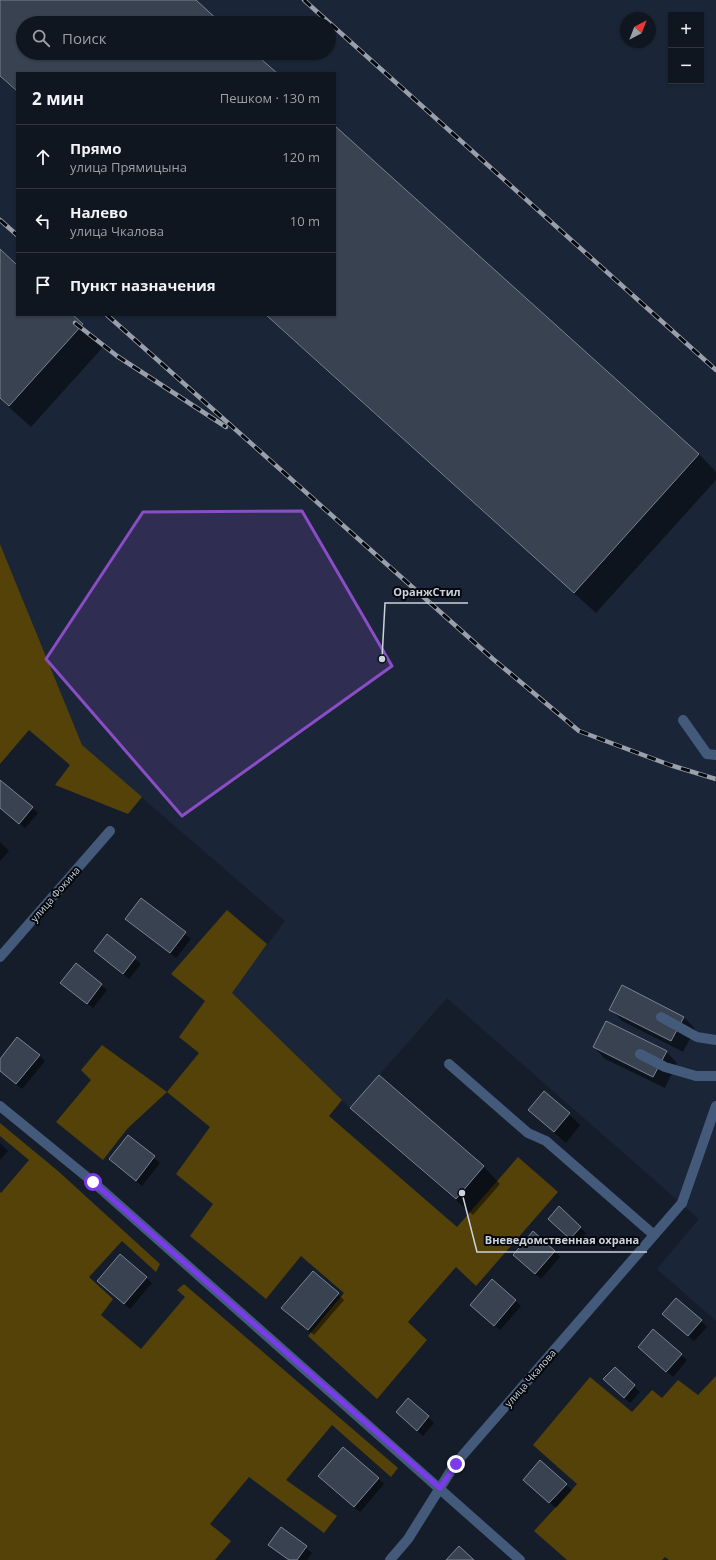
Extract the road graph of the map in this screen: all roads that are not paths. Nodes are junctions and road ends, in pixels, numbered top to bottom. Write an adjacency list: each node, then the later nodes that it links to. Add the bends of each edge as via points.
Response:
1 (683, 720): 2 (street, via 707,754)
2 (716, 755)
3 (110, 831): 4 (street, улица Фокина)
4 (0, 957)
5 (661, 1017): 6 (street, via 697,1037)
6 (716, 1040)
7 (640, 1054): 9 (street, via 665,1067 696,1076)
8 (449, 1064): 12 (street, via 528,1133 546,1141)
9 (716, 1076)
10 (0, 1106): 13 (street, via 99,1187)
11 (716, 1106): 12 (street, улица Чкалова, via 682,1203)
12 (654, 1235): 13 (street, улица Чкалова, via 456,1464)
13 (440, 1488): 14 (street, улица Чкалова, via 408,1539); 15 (street)
14 (390, 1560)
15 (520, 1560)

